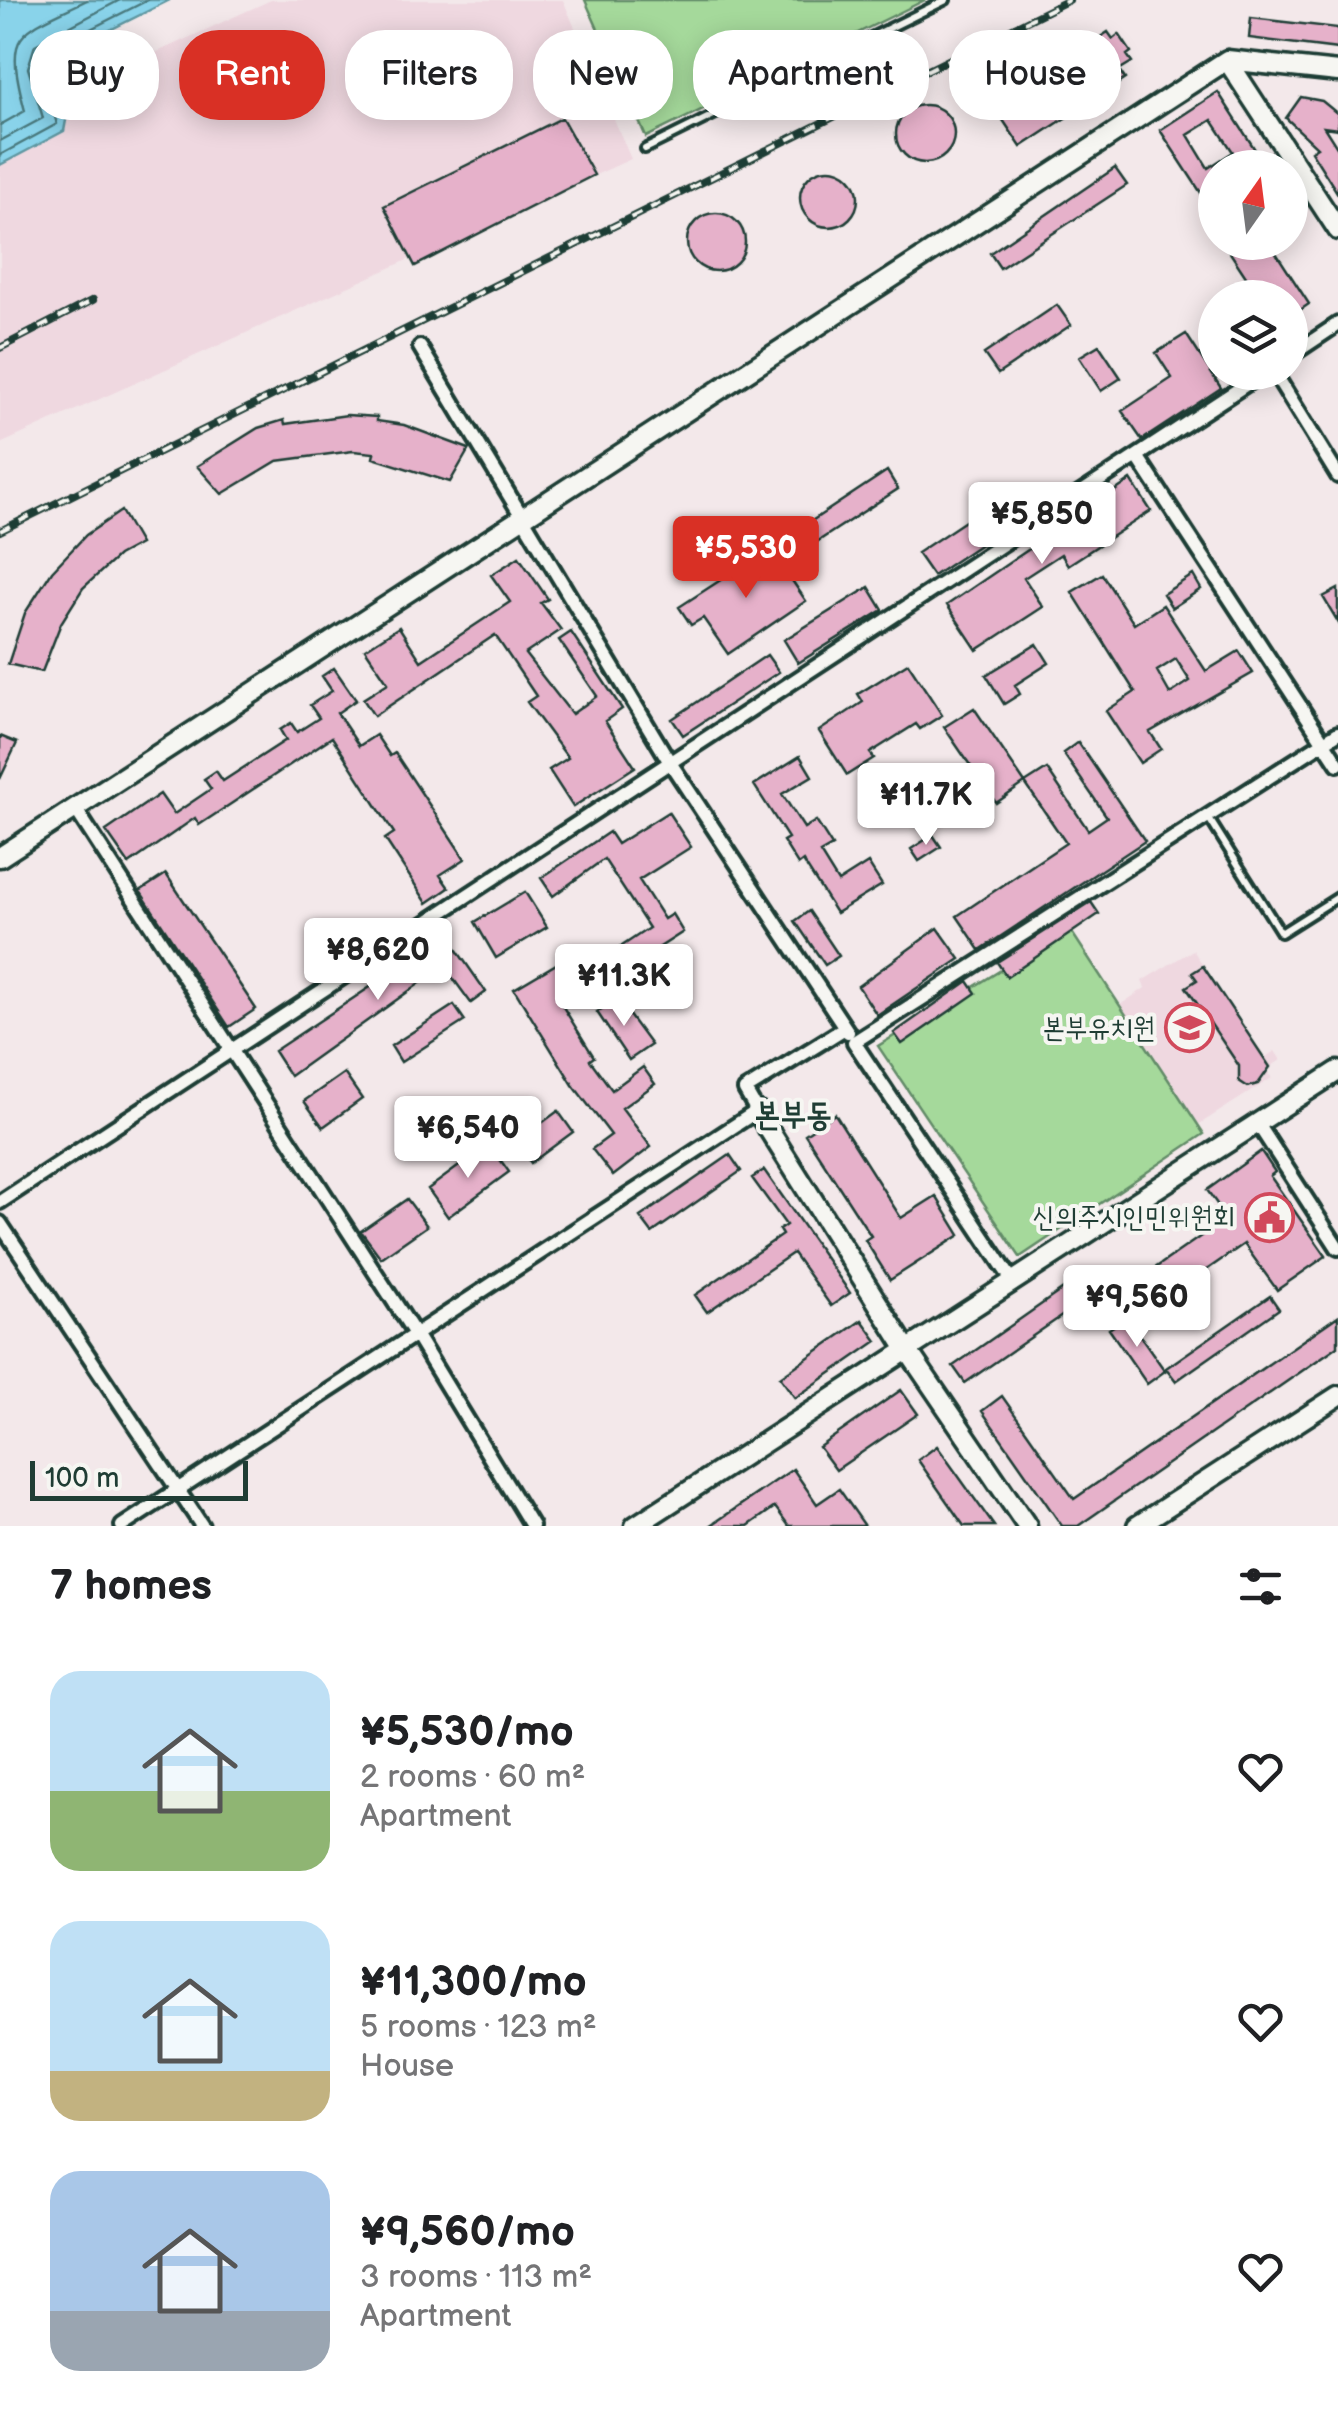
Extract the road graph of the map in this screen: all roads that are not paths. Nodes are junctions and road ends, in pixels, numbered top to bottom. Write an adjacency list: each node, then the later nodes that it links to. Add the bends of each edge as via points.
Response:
1 (946, 0): 4 (lane)
2 (1227, 60): 3 (street); 5 (street); 13 (street)
3 (1338, 72)
4 (645, 149)
5 (1338, 230)
6 (1338, 324): 7 (street)
7 (1308, 344)
8 (420, 348): 13 (street)
9 (1238, 390): 11 (street)
10 (1285, 390): 12 (street)
11 (1137, 456): 15 (street); 16 (street)
12 (1338, 476)
13 (521, 515): 16 (street); 18 (street)
14 (1338, 732): 15 (street)
15 (1324, 742): 17 (street); 19 (street)
16 (669, 761): 22 (street); 24 (street)
17 (1338, 764)
18 (75, 808): 20 (street); 24 (street)
19 (1208, 816): 21 (lane, via 1281,933); 23 (street)
20 (0, 857)
21 (1338, 897)
22 (845, 1028): 23 (street); 26 (street, via 745,1090)
23 (854, 1042): 31 (street)
24 (232, 1050): 28 (street); 32 (street)
25 (1338, 1071): 27 (street)
26 (758, 1110): 32 (street); 33 (street)
27 (1258, 1124): 30 (street); 31 (street)
28 (0, 1202)
29 (0, 1223): 36 (street)
30 (1338, 1248)
31 (1012, 1280): 33 (street)
32 (415, 1334): 35 (street); 37 (street)
33 (906, 1348): 38 (street); 39 (street)
34 (1338, 1396): 40 (street)
35 (122, 1526)
36 (202, 1526)
37 (532, 1526)
38 (635, 1526)
39 (1028, 1526)
40 (1137, 1526)

